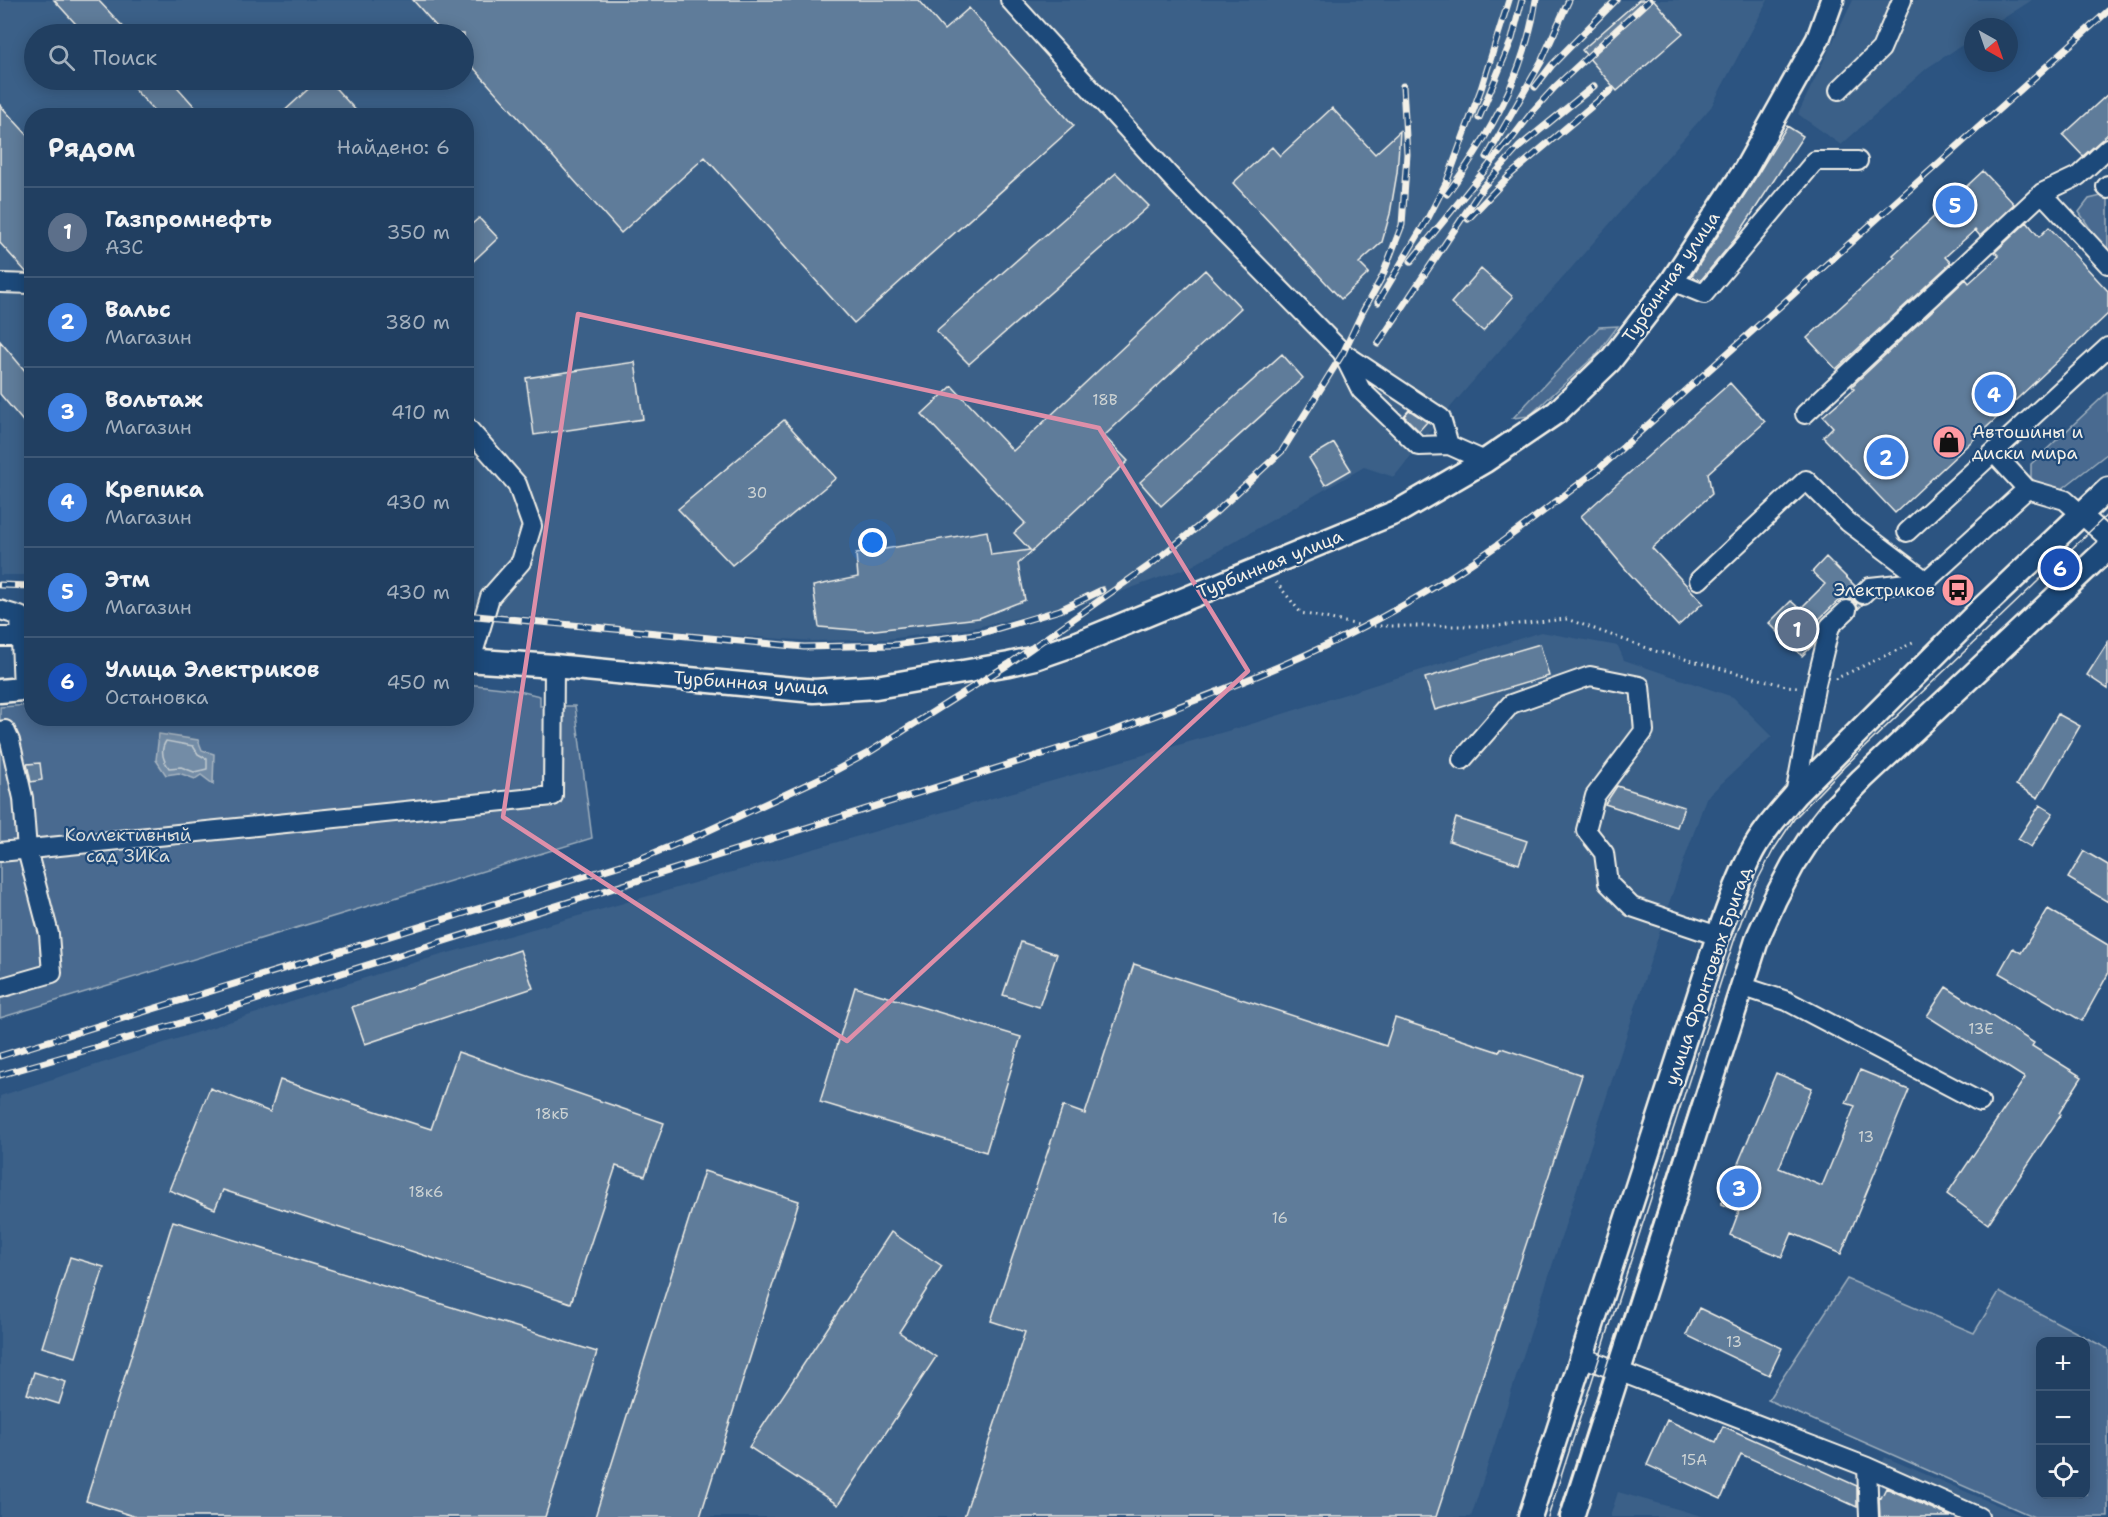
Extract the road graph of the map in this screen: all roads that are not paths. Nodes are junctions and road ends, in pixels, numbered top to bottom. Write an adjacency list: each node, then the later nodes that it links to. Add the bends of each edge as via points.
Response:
1 (1011, 0): 13 (lane, via 1179,186)
2 (1832, 0): 9 (main road, Турбинная улица, via 1818,39 1745,171)
3 (1902, 0): 4 (lane, via 1881,49)
4 (1839, 90)
5 (2108, 148): 7 (lane, via 2078,176)
6 (1858, 161): 9 (lane, via 1815,161 1704,294)
7 (2042, 193): 8 (lane); 14 (lane)
8 (2108, 264)
9 (1672, 281): 18 (main road, Турбинная улица, via 1610,361 1557,412)
10 (0, 283): 11 (lane)
11 (24, 284)
12 (2108, 347): 17 (lane)
13 (1343, 353): 16 (lane, via 1441,418); 16 (lane, via 1361,390 1419,446)
14 (1804, 414)
15 (474, 435): 32 (lane, via 517,484 532,526 521,562 490,597)
16 (1449, 445): 18 (lane)
17 (1994, 453): 19 (lane); 22 (lane)
18 (1485, 461): 34 (main road, Турбинная улица, via 1399,511 1078,643 1009,664 876,687 814,691)
19 (2027, 489): 21 (lane, via 2065,500); 25 (lane)
20 (2108, 489): 21 (main road, улица Фронтовых Бригад)
21 (2081, 514): 23 (lane); 39 (main road, улица Фронтовых Бригад)
22 (1907, 532)
23 (2105, 539): 43 (main road, улица Фронтовых Бригад, via 1862,779 1813,834 1775,899 1758,937)
24 (1699, 580): 25 (lane, via 1806,480 1848,522)
25 (1926, 582): 26 (lane, via 1870,587)
26 (1863, 594)
27 (0, 610): 29 (lane, via 20,616)
28 (1847, 610): 39 (lane, via 1830,626)
29 (24, 627)
30 (24, 630): 31 (lane)
31 (0, 637)
32 (474, 645)
33 (474, 660): 34 (main road, Турбинная улица)
34 (554, 666): 40 (lane, via 553,796)
35 (24, 689): 36 (main road)
36 (0, 691)
37 (0, 731): 40 (lane, via 5,730 10,741 22,798)
38 (1462, 760): 42 (lane, via 1511,704 1590,676 1640,686 1644,731 1595,796 1586,830 1604,853 1608,883 1632,907)
39 (1795, 795): 42 (main road, улица Фронтовых Бригад, via 1753,851)
40 (27, 850): 41 (lane); 44 (lane, via 49,934 52,973)
41 (0, 852)
42 (1719, 936): 46 (main road, улица Фронтовых Бригад)
43 (1744, 987): 45 (lane, via 1786,1001); 47 (main road, улица Фронтовых Бригад)
44 (0, 988)
45 (1980, 1102)
46 (1582, 1357): 47 (lane); 49 (main road, улица Фронтовых Бригад)
47 (1619, 1371): 48 (lane); 50 (main road, улица Фронтовых Бригад)
48 (1867, 1467): 51 (lane); 52 (lane)
49 (1530, 1517)
50 (1572, 1517)
51 (1869, 1517)
52 (1979, 1517)

